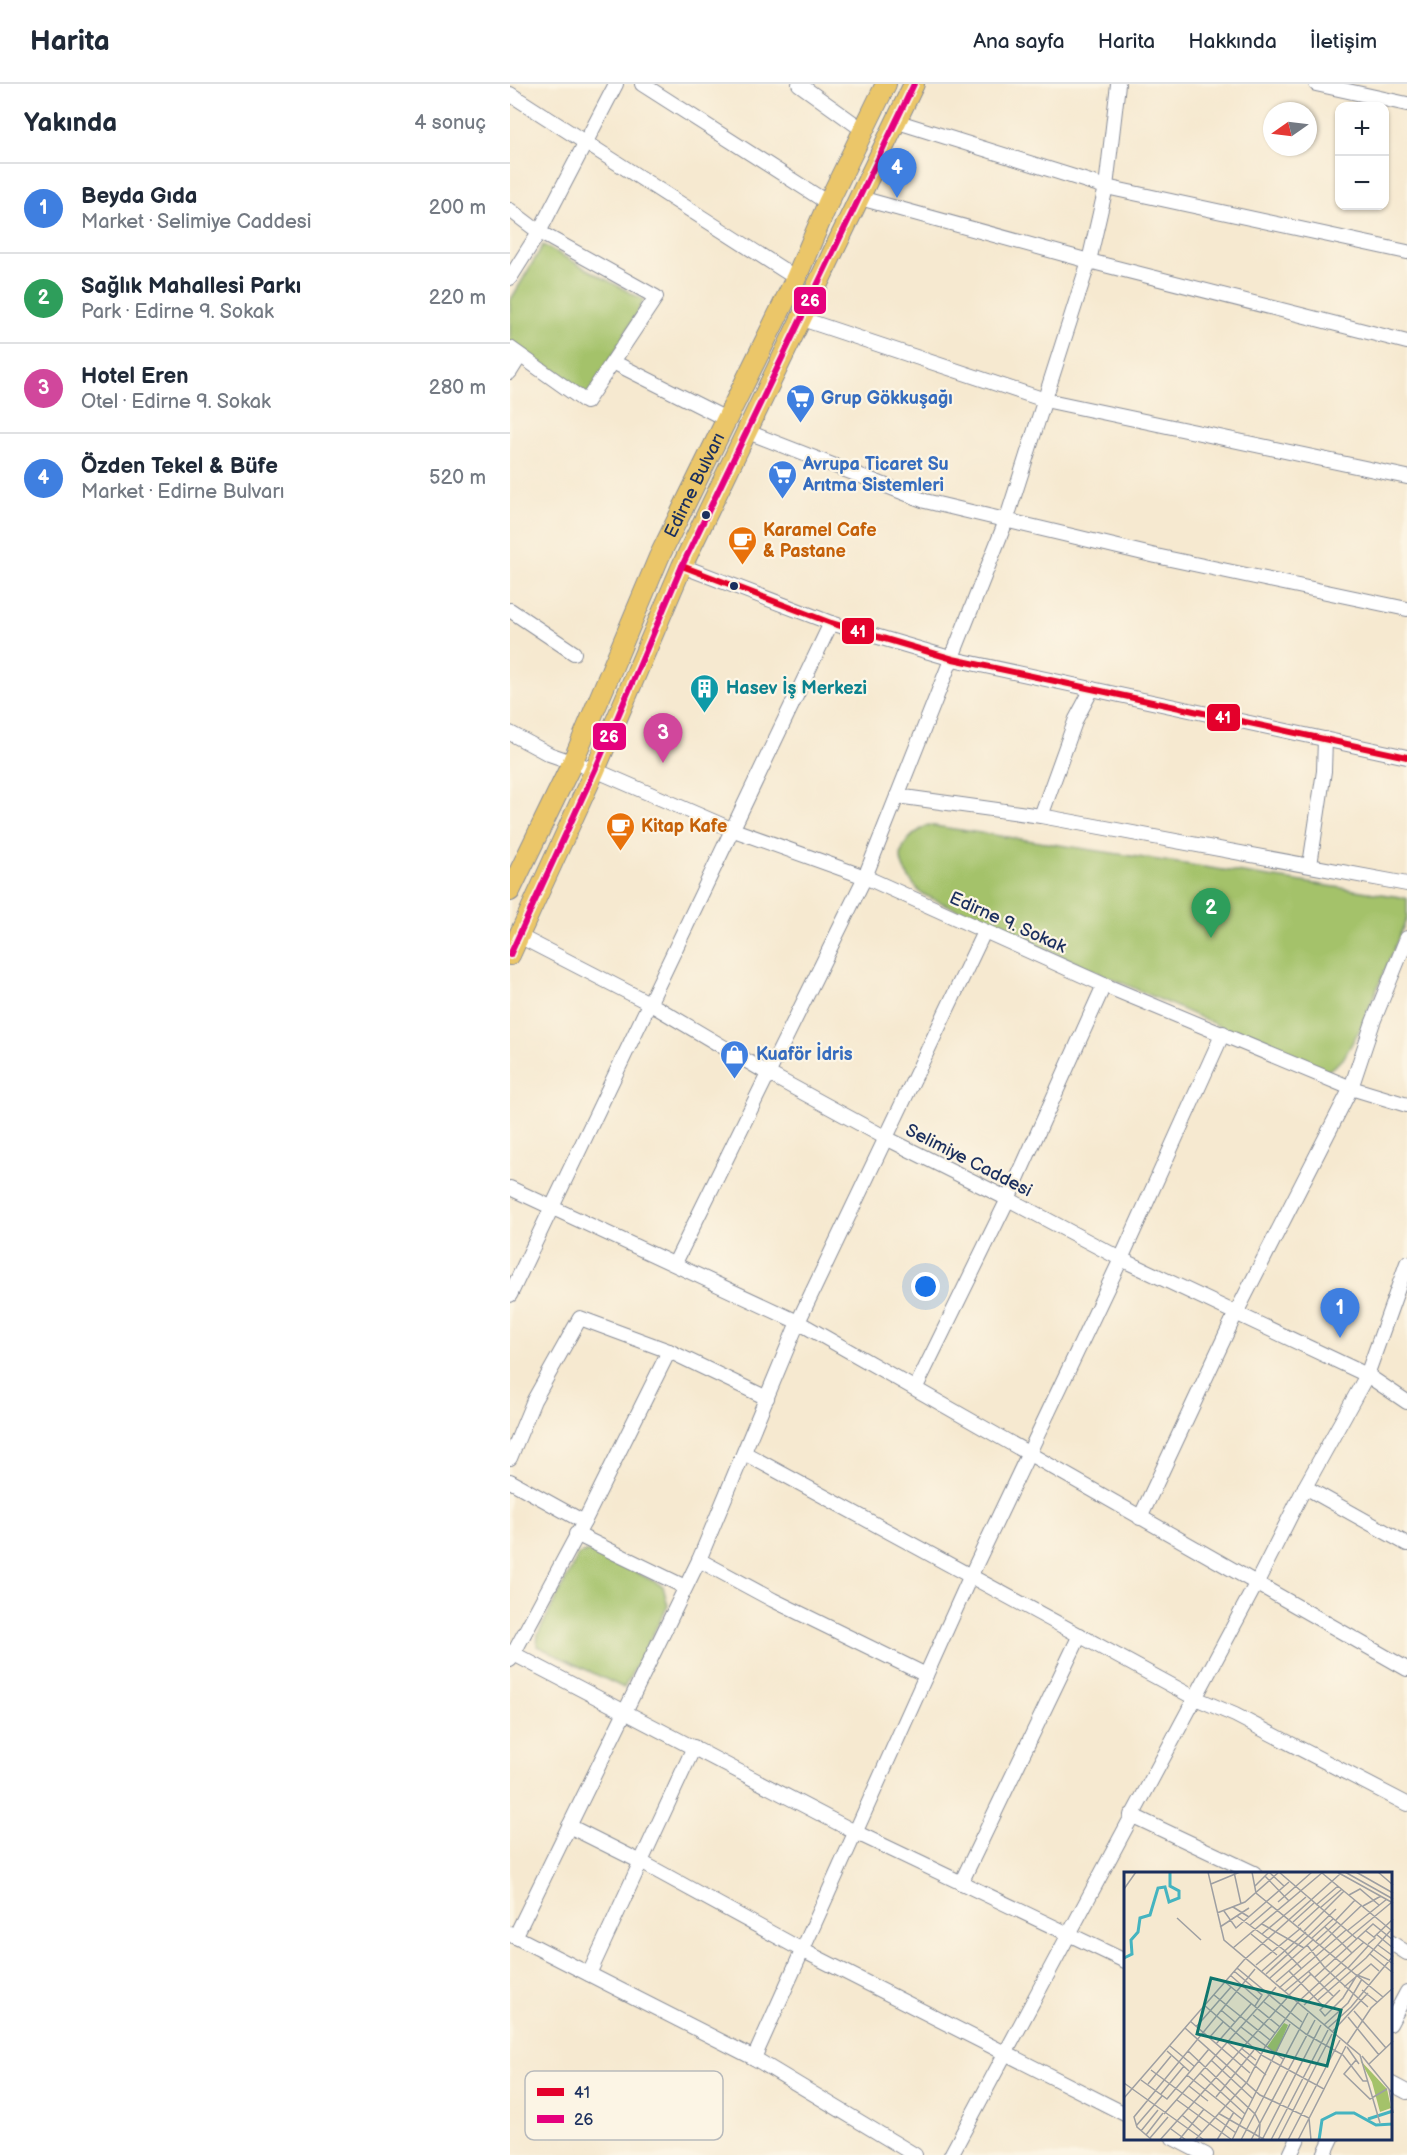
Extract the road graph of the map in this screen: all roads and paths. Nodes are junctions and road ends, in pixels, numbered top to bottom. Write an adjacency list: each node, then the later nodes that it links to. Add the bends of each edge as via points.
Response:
1 (616, 84): 12 (street)
2 (642, 84): 15 (street)
3 (799, 84): 11 (street)
4 (886, 84): 11 (highway, Edirne Bulvarı)
5 (914, 84): 10 (highway, Edirne Bulvarı)
6 (1118, 84): 13 (street)
7 (1316, 84): 9 (street)
8 (510, 94): 12 (street)
9 (1407, 104)
10 (895, 121): 13 (street); 14 (highway, Edirne Bulvarı)
11 (863, 130): 15 (highway, Edirne Bulvarı)
12 (585, 141): 17 (street); 21 (street)
13 (1106, 187): 18 (street); 19 (street)
14 (860, 198): 19 (street); 22 (highway, Edirne Bulvarı)
15 (828, 203): 21 (highway, Edirne Bulvarı)
16 (510, 210): 17 (street)
17 (539, 232): 20 (street); 25 (street, via 656,297)
18 (1407, 252)
19 (1089, 261): 23 (street); 27 (street)
20 (510, 278)
21 (796, 278): 28 (highway, Edirne Bulvarı)
22 (799, 318): 27 (street); 29 (highway, Edirne Bulvarı)
23 (1407, 342)
24 (515, 352): 25 (street, via 586,402); 26 (street)
25 (612, 362): 28 (street)
26 (510, 372)
27 (1045, 400): 30 (street); 31 (street)
28 (726, 419): 42 (highway, Edirne Bulvarı, via 659,557)
29 (748, 432): 31 (street, via 925,501); 32 (highway, Edirne Bulvarı)
30 (1407, 477)
31 (1006, 521): 33 (street); 37 (street)
32 (682, 566): 35 (street); 43 (highway, Edirne Bulvarı)
33 (1407, 609)
34 (510, 610): 36 (street)
35 (831, 623): 37 (street); 46 (street)
36 (574, 653)
37 (952, 659): 38 (street); 44 (street)
38 (1092, 689): 40 (street); 45 (street, via 1076,719)
39 (510, 733): 42 (street, Edirne 9. Sokak, via 549,754)
40 (1325, 739): 41 (street); 47 (street)
41 (1407, 757)
42 (573, 761): 43 (street, Edirne 9. Sokak); 50 (highway, Edirne Bulvarı)
43 (595, 770): 46 (street, Edirne 9. Sokak); 52 (highway, Edirne Bulvarı)
44 (897, 796): 45 (street); 48 (street)
45 (1041, 816): 47 (street)
46 (731, 829): 48 (street, Edirne 9. Sokak); 56 (street)
47 (1310, 865): 49 (street)
48 (865, 877): 51 (street, Edirne 9. Sokak); 58 (street)
49 (1407, 884)
50 (510, 891)
51 (984, 932): 55 (street, Edirne 9. Sokak); 61 (street)
52 (521, 937): 54 (highway, Edirne Bulvarı); 56 (street, Selimiye Caddesi)
53 (1407, 938): 59 (street)
54 (510, 956)
55 (1104, 985): 57 (street, Edirne 9. Sokak); 63 (street)
56 (649, 1003): 58 (street, Selimiye Caddesi); 64 (street)
57 (1223, 1033): 59 (street, Edirne 9. Sokak); 65 (street)
58 (769, 1074): 61 (street, Selimiye Caddesi); 66 (street)
59 (1351, 1088): 60 (street, Edirne 9. Sokak); 69 (street)
60 (1407, 1105)
61 (888, 1139): 63 (street, Selimiye Caddesi); 70 (street)
62 (510, 1188): 64 (street)
63 (1008, 1198): 65 (street, Selimiye Caddesi); 73 (street)
64 (553, 1209): 66 (street); 68 (street)
65 (1121, 1259): 69 (street, Selimiye Caddesi); 76 (street)
66 (675, 1263): 70 (street)
67 (1407, 1263): 72 (street)
68 (510, 1295)
69 (1235, 1315): 72 (street, Selimiye Caddesi); 81 (street)
70 (798, 1322): 73 (street); 74 (street)
71 (669, 1351): 74 (street); 78 (street, via 580,1318 534,1400); 82 (street)
72 (1367, 1375): 75 (street, Selimiye Caddesi); 80 (street)
73 (916, 1387): 76 (street)
74 (767, 1398): 77 (street)
75 (1407, 1402)
76 (1027, 1453): 81 (street); 85 (street)
77 (746, 1454): 84 (street); 85 (street)
78 (510, 1458)
79 (510, 1481): 82 (street)
80 (1305, 1487): 83 (street); 86 (street)
81 (1140, 1518): 86 (street)
82 (580, 1528): 87 (street); 89 (street)
83 (1407, 1544)
84 (699, 1560): 87 (street); 91 (street)
85 (970, 1575): 88 (street); 91 (street)
86 (1256, 1584): 90 (street); 92 (street)
87 (685, 1587): 93 (street)
88 (1080, 1635): 92 (street); 101 (street)
89 (511, 1655): 93 (street)
90 (1407, 1670)
91 (926, 1675): 98 (street)
92 (1193, 1697): 95 (street); 96 (street)
93 (626, 1711): 94 (street); 97 (street)
94 (694, 1747): 98 (street); 99 (street)
95 (1407, 1804)
96 (1131, 1815): 100 (street); 102 (street)
97 (569, 1826): 99 (street); 103 (street)
98 (855, 1832): 101 (street); 105 (street)
99 (641, 1862): 105 (street); 108 (street)
100 (1252, 1872)
101 (962, 1883): 102 (street)
102 (1068, 1934): 107 (street); 111 (street)
103 (513, 1936): 108 (street)
104 (1392, 1943): 106 (street)
105 (802, 1950): 111 (street); 112 (street)
106 (1407, 1953)
107 (1124, 1961)
108 (589, 1974): 112 (street)
109 (1407, 1992): 110 (street)
110 (1392, 2020)
111 (1005, 2053): 115 (street); 120 (street)
112 (754, 2058): 119 (street)
113 (1392, 2084): 114 (street)
114 (1407, 2091)
115 (1124, 2113)
116 (1175, 2140): 121 (street)
117 (1298, 2140): 122 (street)
118 (1332, 2140): 123 (street)
119 (915, 2155)
120 (951, 2155)
121 (1206, 2155)
122 (1290, 2155)
123 (1324, 2155)

